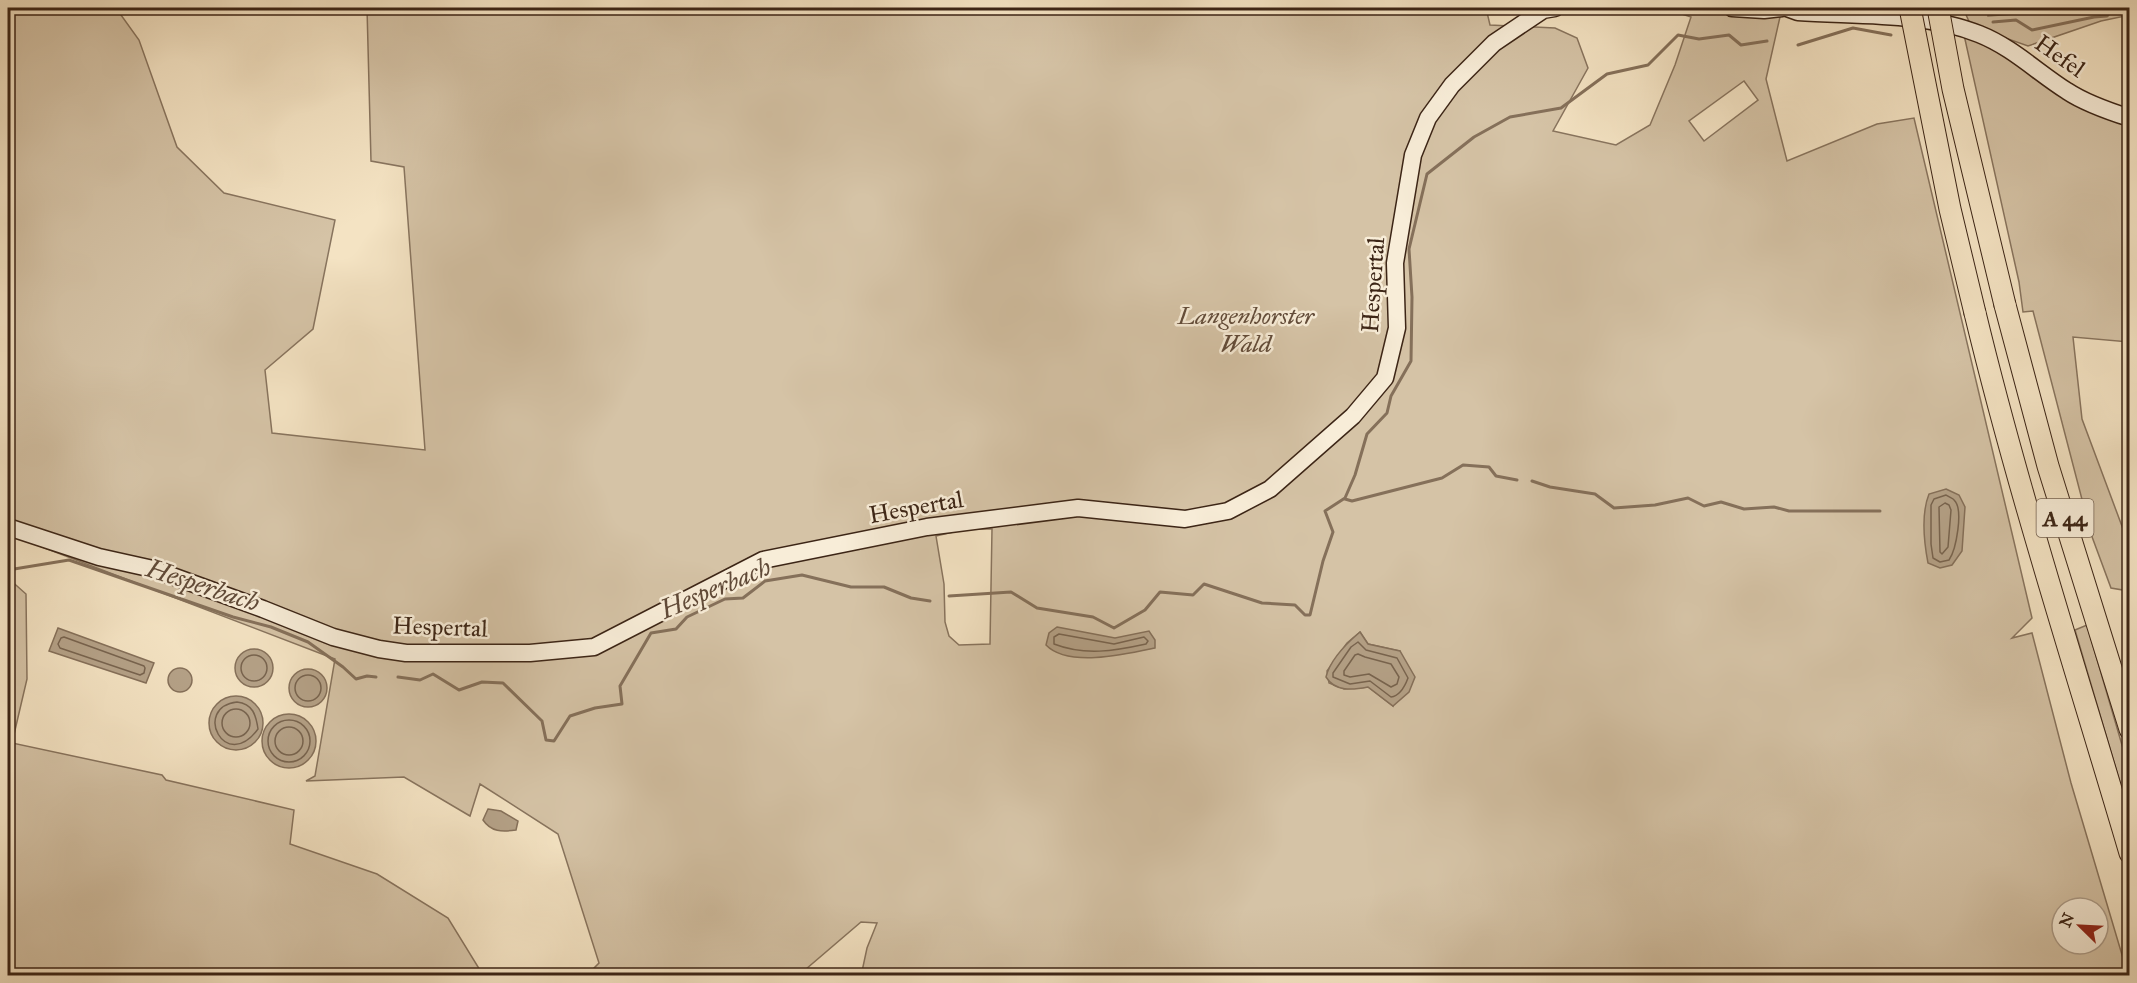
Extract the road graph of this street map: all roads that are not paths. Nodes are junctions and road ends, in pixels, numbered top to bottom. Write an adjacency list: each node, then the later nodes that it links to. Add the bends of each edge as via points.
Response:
1 (1555, 8): 8 (main road, Hespertal, via 1543,10 1494,43 1452,85 1428,118 1413,155 1395,263 1397,328 1385,378 1353,416 1270,489 1228,511 1185,519 1078,508 915,529 763,560 594,646 530,653 406,653 379,649 333,637 153,569 99,557)
2 (1732, 8): 3 (main road)
3 (1782, 8)
4 (1787, 8): 7 (main road, Hefel, via 1964,28 2007,48 2082,100)
5 (1910, 8): 10 (highway, A 44, bridge, via 1950,209 2005,430)
6 (1938, 8): 9 (highway, A 44, bridge, via 1953,89 2005,305 2048,466)
7 (2130, 118)
8 (8, 527)
9 (2130, 729)
10 (2130, 853)

